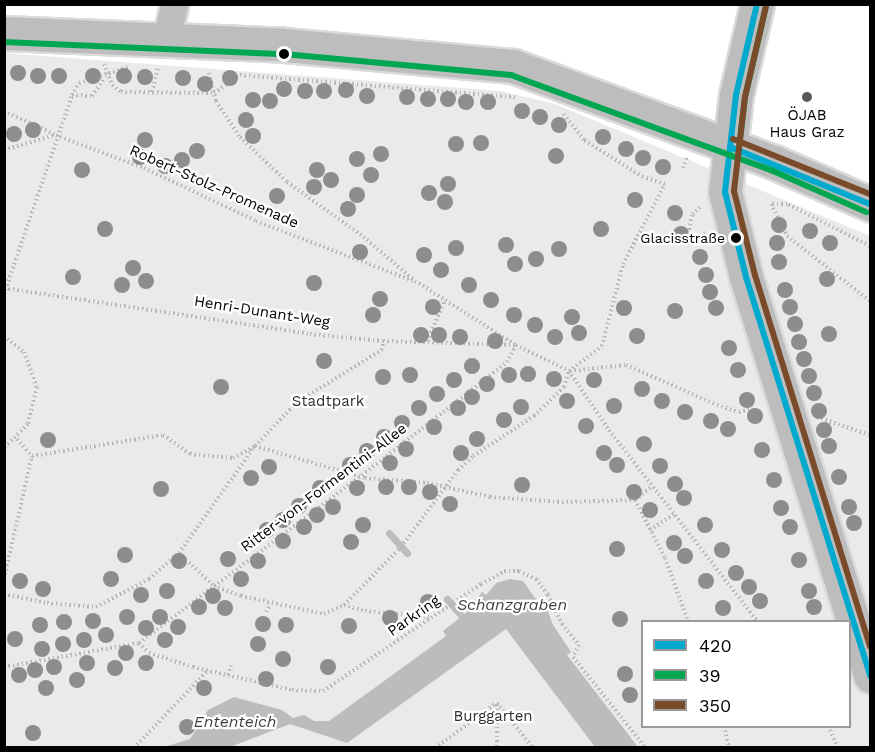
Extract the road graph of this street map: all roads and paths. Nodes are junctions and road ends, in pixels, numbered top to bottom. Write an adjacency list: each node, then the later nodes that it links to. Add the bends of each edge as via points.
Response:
1 (174, 4): 4 (street)
2 (757, 4): 17 (main road, via 736,95)
3 (4, 33): 4 (main road)
4 (162, 54): 10 (path); 17 (main road, via 285,45 513,66)
5 (105, 65): 8 (path)
6 (133, 66): 8 (path)
7 (209, 73): 11 (path)
8 (109, 76): 9 (path); 10 (path, via 121,92)
9 (104, 78): 12 (path, via 79,83); 12 (path, via 92,96)
10 (152, 92): 11 (path)
11 (214, 93): 13 (path, via 240,75); 23 (path, via 240,137 287,182 360,234)
12 (72, 95): 16 (path)
13 (523, 98)
14 (553, 109): 32 (path, via 563,113 584,140 643,177 665,184 623,264 602,346)
15 (4, 111): 16 (path, Robert-Stolz-Promenade)
16 (56, 135): 18 (path); 23 (path, Robert-Stolz-Promenade, via 144,168 256,221); 24 (path)
17 (730, 147): 19 (main road); 63 (main road, via 725,192 744,267)
18 (4, 150)
19 (870, 204)
20 (700, 206): 21 (path, via 692,215 687,240)
21 (708, 233)
22 (870, 246): 27 (path, via 786,204 771,204 787,236)
23 (415, 281): 26 (path)
24 (5, 288): 25 (path); 29 (path, Henri-Dunant-Weg)
25 (4, 294)
26 (445, 300): 30 (path); 31 (path)
27 (870, 301)
28 (4, 336): 36 (path, via 24,352 37,387 28,424)
29 (383, 341): 30 (path, Henri-Dunant-Weg); 37 (path, via 382,350 297,402)
30 (427, 341): 31 (path, Henri-Dunant-Weg)
31 (516, 345): 32 (path); 40 (path, Ritter-von-Formentini-Allee, via 507,362)
32 (569, 371): 33 (path, via 626,365 717,405 739,412); 41 (path); 42 (path, via 564,387 534,416 473,456)
33 (753, 409)
34 (824, 419): 35 (path)
35 (870, 435)
36 (17, 439): 38 (path); 39 (path)
37 (255, 446): 39 (path, via 233,458 190,454 163,435 149,435); 40 (path); 46 (path)
38 (4, 448)
39 (32, 456): 47 (path)
40 (359, 477): 42 (path); 48 (path, Ritter-von-Formentini-Allee)
41 (652, 486): 43 (path); 44 (path)
42 (446, 488): 43 (path, via 490,497 562,502); 52 (path, via 401,547)
43 (635, 500): 45 (path)
44 (674, 514): 45 (path); 57 (path)
45 (650, 530): 56 (path)
46 (179, 553): 48 (path); 49 (path, via 149,579 96,607)
47 (4, 579)
48 (214, 586): 50 (path, Ritter-von-Formentini-Allee); 51 (path)
49 (4, 594)
50 (198, 599): 53 (path); 58 (path, Ritter-von-Formentini-Allee)
51 (271, 604): 52 (path, via 324,614); 54 (path)
52 (344, 605): 55 (path, via 365,611)
53 (206, 609)
54 (266, 612)
55 (434, 617): 62 (path, Parkring, via 323,691 292,690); 71 (path, Parkring, via 504,572 519,572 536,579 579,645 573,657)
56 (688, 620)
57 (757, 620)
58 (139, 643): 60 (path); 61 (path, via 149,653)
59 (231, 665): 62 (path)
60 (4, 667)
61 (208, 670): 62 (path, Parkring); 67 (path)
62 (228, 675)
63 (870, 676)
64 (497, 703): 68 (path); 69 (path); 70 (path)
65 (724, 728): 72 (path)
66 (829, 728): 73 (path)
67 (134, 747)
68 (435, 747)
69 (497, 747)
70 (532, 747)
71 (646, 747)
72 (729, 747)
73 (838, 747)

